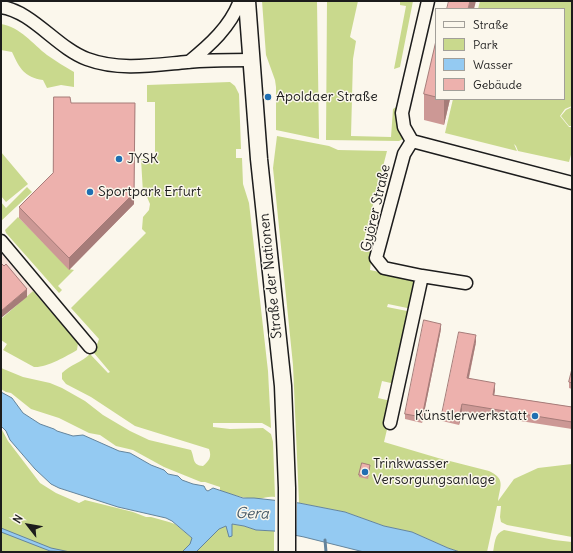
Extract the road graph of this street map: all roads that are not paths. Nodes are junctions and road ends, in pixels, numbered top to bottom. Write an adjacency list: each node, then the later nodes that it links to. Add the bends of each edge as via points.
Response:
1 (240, 1): 6 (street, via 226,27)
2 (247, 1): 5 (main road, Straße der Nationen)
3 (428, 1): 7 (street, via 402,113 404,127)
4 (1, 7): 6 (street, via 23,16 69,50 96,62 128,66)
5 (252, 60): 6 (street); 14 (main road, Straße der Nationen, via 259,159 283,386)
6 (189, 62)
7 (412, 141): 8 (street); 10 (street, Györer Straße, via 404,154 376,258 384,268)
8 (572, 183)
9 (1, 241): 12 (street)
10 (422, 276): 11 (street, Györer Straße); 13 (street)
11 (466, 283)
12 (90, 347)
13 (390, 423)
14 (288, 547)

